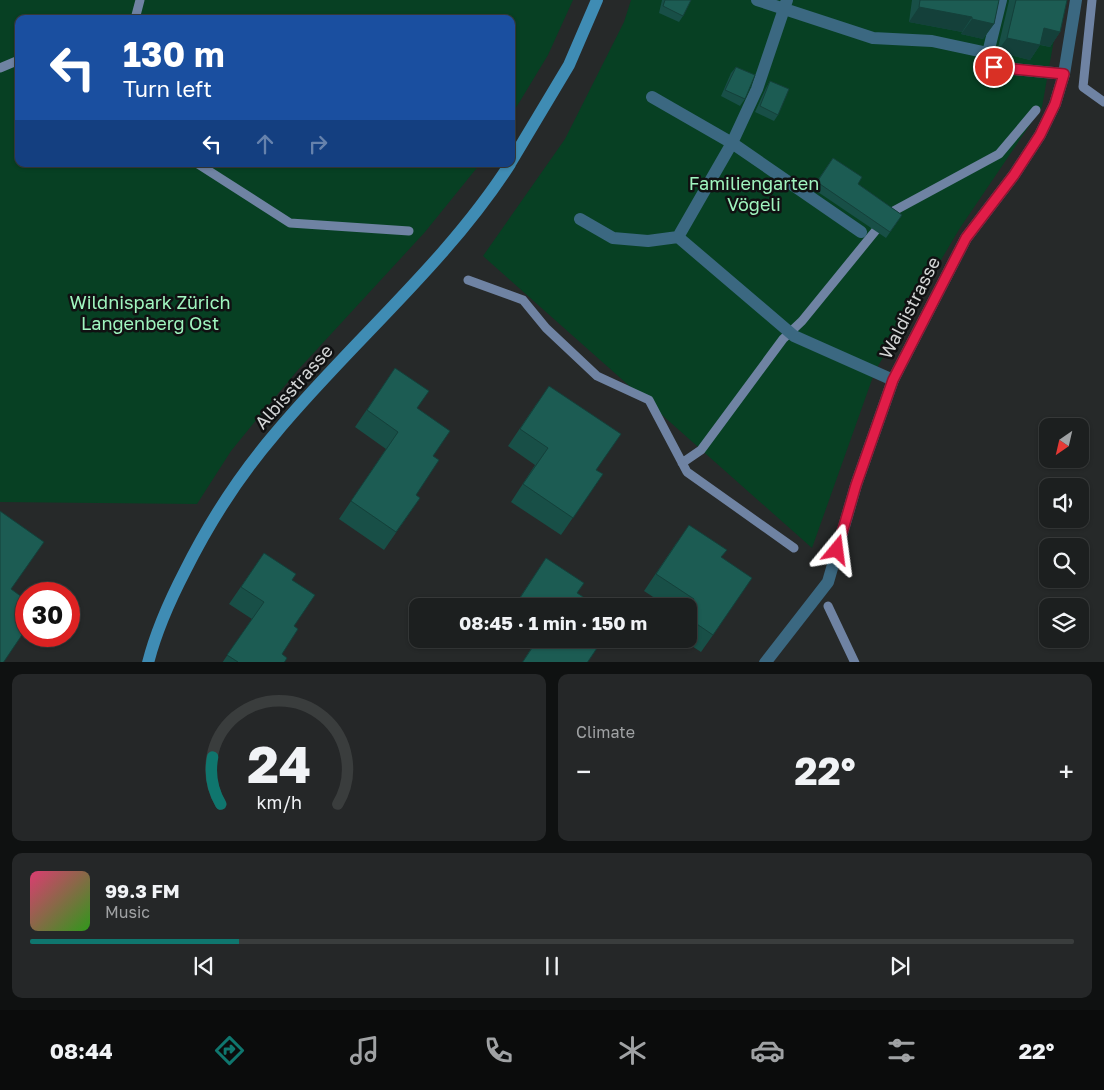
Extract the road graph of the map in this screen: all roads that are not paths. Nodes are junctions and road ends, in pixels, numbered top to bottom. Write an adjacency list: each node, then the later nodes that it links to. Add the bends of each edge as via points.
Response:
1 (597, 0): 10 (main road, Albisstrasse, via 569,65)
2 (757, 0): 5 (street)
3 (1001, 0): 6 (street)
4 (1076, 0): 7 (street, Waldistrasse)
5 (786, 4): 6 (street, via 873,38 932,41); 9 (street, via 757,89)
6 (988, 53): 7 (street, via 994,67)
7 (1064, 74): 15 (street, Waldistrasse, via 1055,104 1040,135 966,238)
8 (652, 97): 9 (street)
9 (732, 143): 13 (street); 14 (street)
10 (515, 156)
11 (508, 167): 16 (main road, Albisstrasse, via 444,250 315,388 250,466 194,552 173,595)
12 (580, 219): 14 (street, via 613,238 648,241)
13 (861, 232)
14 (678, 237): 15 (street, via 790,332)
15 (893, 380): 17 (street, Waldistrasse, via 856,485 828,582)
16 (148, 662)
17 (765, 662)

